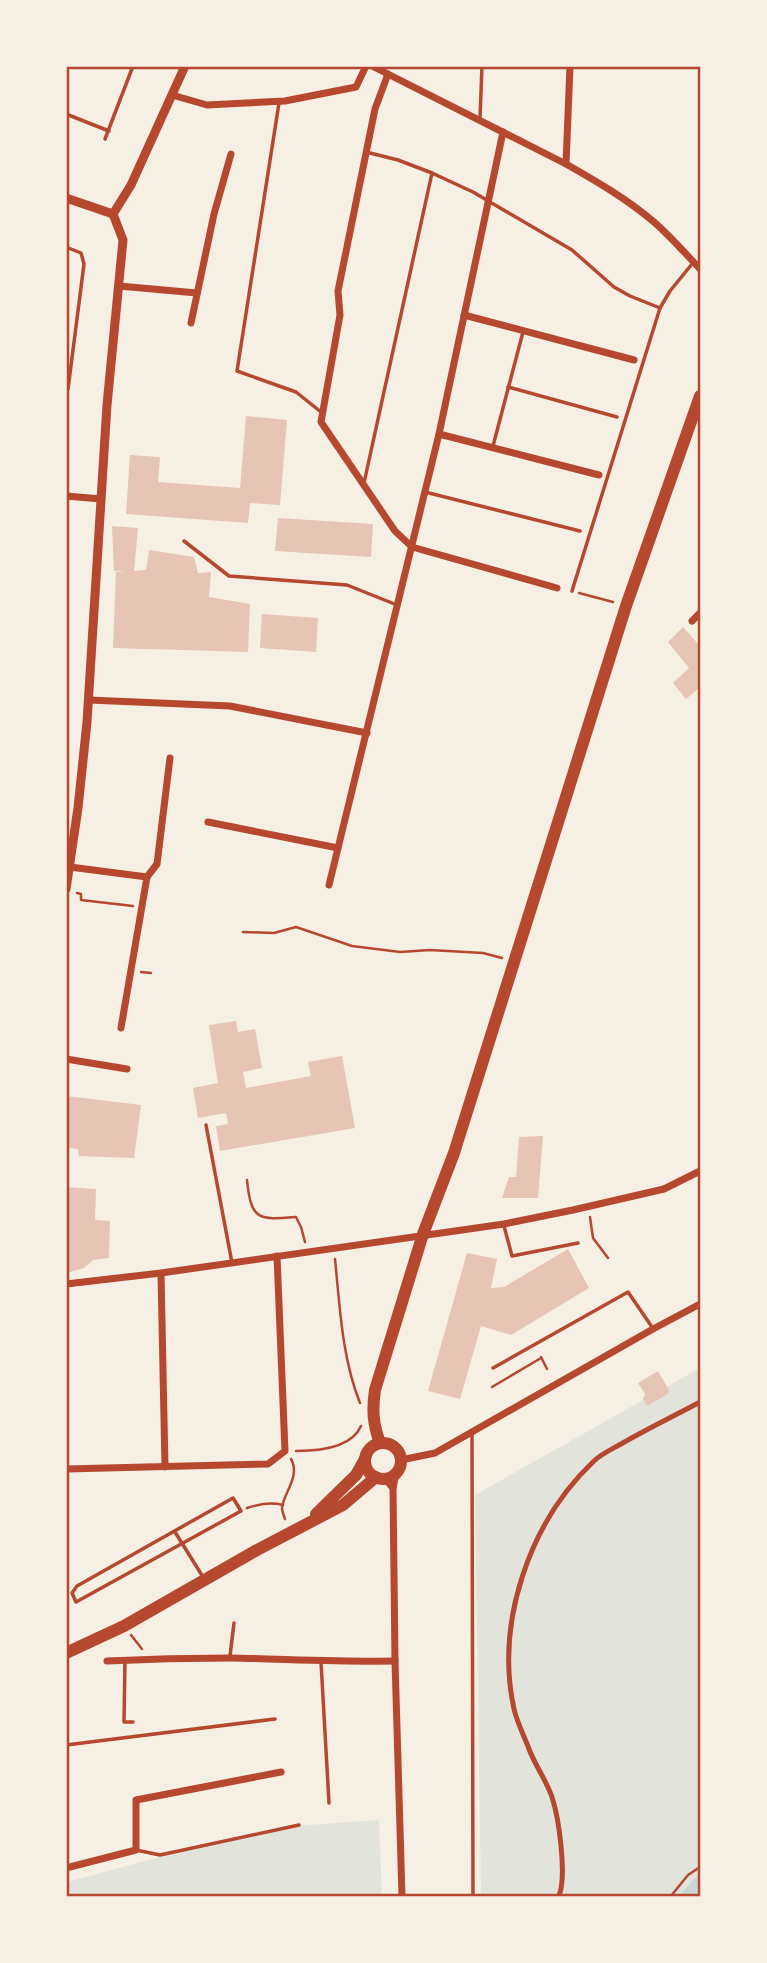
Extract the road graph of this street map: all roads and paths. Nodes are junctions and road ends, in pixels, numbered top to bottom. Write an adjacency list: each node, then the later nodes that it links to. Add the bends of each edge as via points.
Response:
1 (133, 66): 14 (lane)
2 (185, 66): 10 (street)
3 (366, 66): 11 (street, via 356,86)
4 (372, 66): 8 (street)
5 (398, 66): 9 (street)
6 (482, 66): 13 (lane)
7 (570, 66): 19 (street)
8 (388, 74): 9 (street); 17 (street)
9 (397, 79): 13 (street)
10 (172, 95): 11 (street, via 207,105); 23 (street)
11 (279, 101): 37 (lane, via 236,372 296,392)
12 (66, 114): 14 (lane)
13 (480, 120): 15 (street)
14 (109, 131): 16 (lane)
15 (503, 132): 19 (street); 22 (street)
16 (104, 139)
17 (366, 152): 20 (lane); 37 (street, via 338,291 340,315)
18 (231, 154): 28 (street)
19 (566, 164): 25 (street, via 654,222)
20 (432, 173): 22 (lane); 42 (lane)
21 (66, 198): 23 (street)
22 (488, 200): 29 (lane, via 572,250 614,287); 30 (street)
23 (113, 214): 27 (street, via 123,240)
24 (66, 247): 35 (lane, via 80,253 84,264)
25 (694, 262): 26 (street); 29 (lane)
26 (701, 269)
27 (119, 286): 28 (street); 45 (street)
28 (197, 293): 31 (street)
29 (660, 307): 50 (lane)
30 (464, 315): 32 (street); 39 (street)
31 (191, 323)
32 (523, 330): 33 (street); 34 (lane)
33 (634, 360)
34 (508, 387): 38 (lane); 40 (lane)
35 (68, 389)
36 (701, 396): 52 (main road)
37 (323, 413): 42 (street, via 321,422)
38 (617, 417)
39 (439, 434): 40 (street); 43 (street)
40 (492, 448): 41 (street)
41 (599, 475)
42 (364, 485): 48 (street, via 395,531)
43 (425, 492): 46 (lane); 48 (street)
44 (66, 496): 45 (street)
45 (102, 499): 55 (street)
46 (580, 531)
47 (184, 541): 51 (lane, via 229,576 346,584)
48 (412, 547): 49 (street); 51 (street)
49 (556, 589)
50 (572, 591): 52 (path)
51 (398, 606): 56 (street)
52 (626, 606): 66 (main road)
53 (701, 613): 54 (street)
54 (692, 621)
55 (89, 700): 56 (street, via 230,706); 60 (street)
56 (367, 733): 59 (street)
57 (170, 758): 61 (street, via 157,864)
58 (208, 822): 59 (street)
59 (338, 848): 62 (street)
60 (70, 867): 61 (street); 63 (street)
61 (147, 877): 64 (street)
62 (329, 885)
63 (70, 891): 64 (path, via 81,894 81,900)
64 (142, 907): 67 (street)
65 (243, 932): 66 (path, via 274,933 296,927 352,946 483,953)
66 (515, 962): 75 (main road)
67 (121, 1028)
68 (66, 1059): 69 (street)
69 (127, 1069)
70 (206, 1125): 81 (lane)
71 (701, 1171): 73 (street, via 664,1189)
72 (247, 1180): 78 (path, via 257,1214 264,1219 296,1217)
73 (588, 1207): 74 (street); 80 (path, via 593,1238)
74 (504, 1224): 75 (street); 76 (lane, via 512,1256)
75 (423, 1234): 77 (street); 95 (main road, via 375,1390 372,1409)
76 (578, 1242)
77 (334, 1247): 78 (street); 92 (path, via 342,1332)
78 (307, 1252): 79 (street)
79 (278, 1256): 81 (street); 96 (street)
80 (608, 1258)
81 (232, 1263): 82 (street)
82 (161, 1273): 83 (street); 99 (street)
83 (66, 1284)
84 (701, 1304): 85 (street)
85 (653, 1329): 86 (lane, via 628,1292); 94 (street)
86 (535, 1344): 87 (path); 88 (lane)
87 (541, 1358): 89 (path); 90 (path)
88 (493, 1368)
89 (547, 1369)
90 (492, 1387)
91 (701, 1402): 129 (street, via 596,1459 563,1495 521,1578 511,1640 514,1710 552,1797 561,1842)
92 (360, 1403)
93 (364, 1419): 96 (path, via 359,1431 344,1444)
94 (472, 1433): 98 (street, via 435,1453); 128 (lane)
95 (380, 1443): 97 (main road, via 370,1448); 98 (main road, via 396,1449)
96 (285, 1451): 99 (street, via 268,1464); 102 (path, via 294,1464)
97 (365, 1459): 101 (main road, via 367,1470); 104 (main road, via 356,1475)
98 (401, 1460): 101 (main road)
99 (165, 1467): 100 (street)
100 (66, 1469)
101 (387, 1479): 104 (main road); 116 (street)
102 (284, 1505): 103 (path, via 258,1504); 106 (path)
103 (241, 1511): 105 (lane, via 233,1498); 107 (lane)
104 (308, 1522): 106 (main road)
105 (175, 1532): 107 (lane); 107 (lane, via 78,1586 72,1593 76,1602)
106 (289, 1533): 108 (main road)
107 (183, 1545): 108 (lane)
108 (205, 1580): 110 (main road)
109 (234, 1623): 112 (lane)
110 (124, 1626): 111 (main road); 113 (path)
111 (66, 1653)
112 (229, 1658): 113 (street); 117 (street)
113 (145, 1659): 114 (street)
114 (124, 1660): 115 (street); 119 (lane, via 124,1722)
115 (107, 1661)
116 (396, 1661): 117 (street); 127 (street)
117 (321, 1662): 122 (lane)
118 (275, 1719): 120 (lane)
119 (133, 1722)
120 (66, 1745)
121 (281, 1772): 124 (street, via 136,1800)
122 (329, 1804)
123 (299, 1825): 124 (lane, via 160,1855)
124 (136, 1850): 126 (street)
125 (701, 1867): 130 (path)
126 (66, 1868)
127 (402, 1896)
128 (473, 1896)
129 (559, 1896)
130 (671, 1896)

